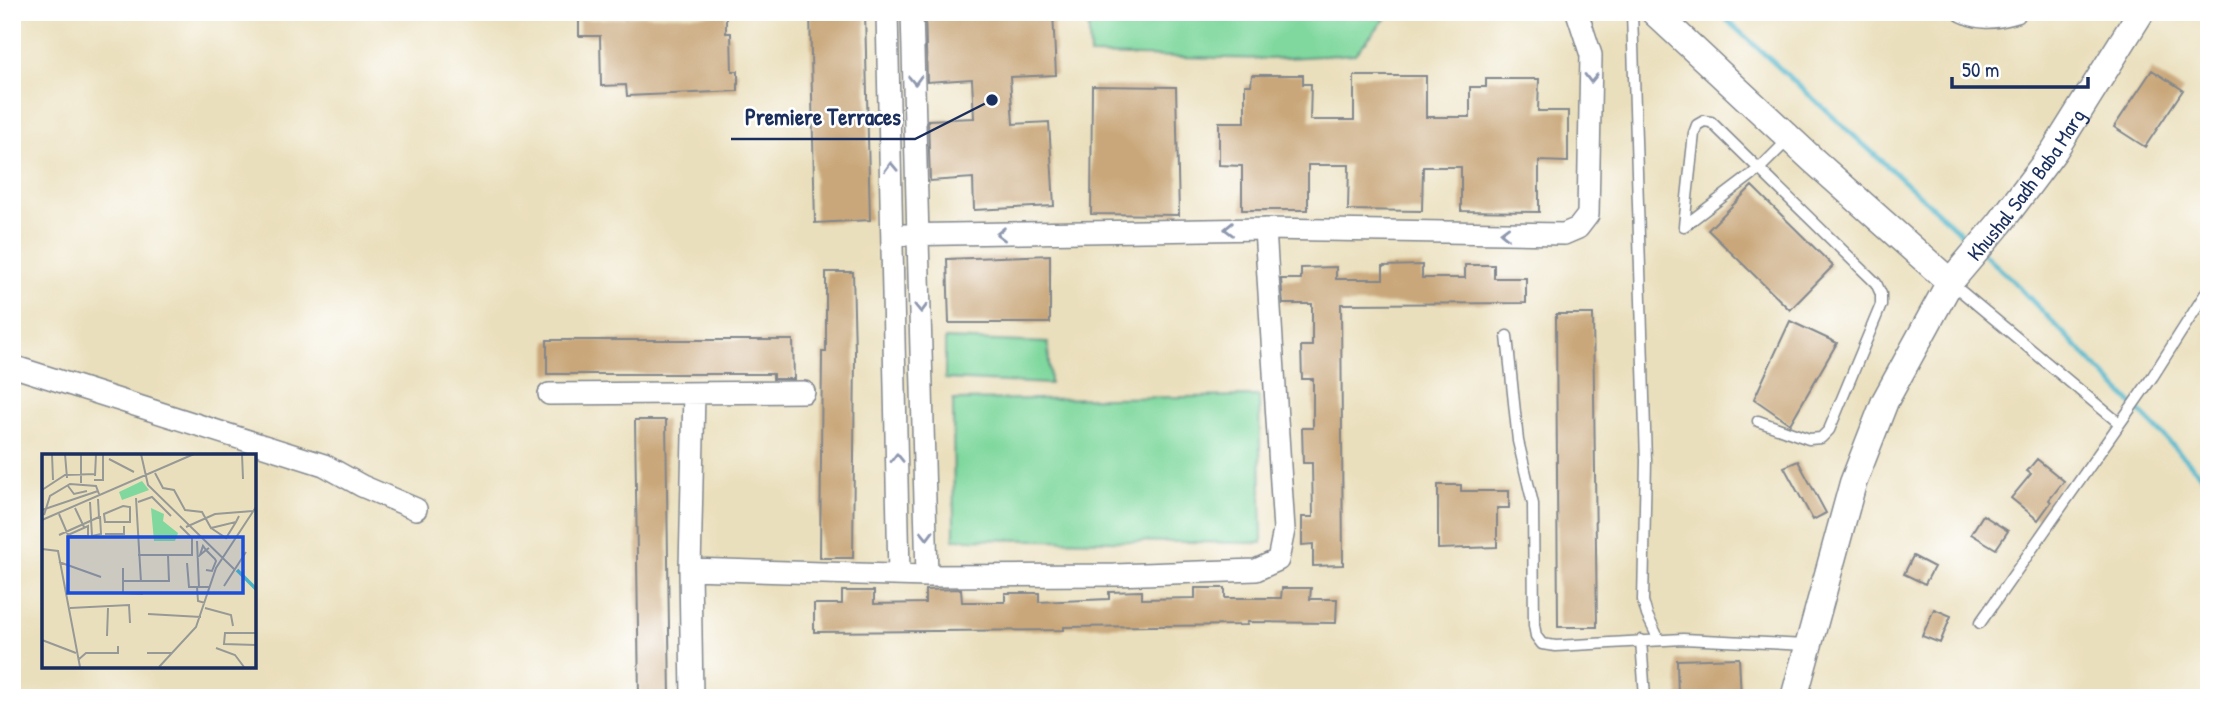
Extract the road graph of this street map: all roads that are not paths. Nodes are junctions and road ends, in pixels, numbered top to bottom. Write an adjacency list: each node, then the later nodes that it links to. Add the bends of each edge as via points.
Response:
1 (887, 12): 13 (street, one-way to 1)
2 (912, 12): 12 (street, one-way to 12)
3 (1577, 12): 11 (street, one-way to 11, via 1591,55 1588,215 1578,228 1564,234)
4 (1632, 12): 29 (lane, via 1646,461 1643,601)
5 (1654, 12): 9 (street)
6 (1954, 12): 7 (lane, via 1968,21 1986,24 2019,17)
7 (2022, 12)
8 (2141, 12): 14 (street, Khushal Sadh Baba Marg, via 2054,151)
9 (1790, 138): 10 (lane); 14 (street)
10 (1758, 170): 10 (lane, via 1712,122 1697,125 1684,226); 21 (lane, via 1881,294 1881,305 1829,430 1821,438 1809,439)
11 (1265, 229): 12 (street, one-way to 12); 26 (street, via 1284,530 1278,560 1256,570)
12 (920, 235): 13 (street); 26 (street, one-way to 26)
13 (894, 236): 25 (street, one-way to 13)
14 (1950, 282): 22 (lane); 30 (street, Khushal Sadh Baba Marg, via 1885,401 1853,483)
15 (2209, 288): 22 (lane)
16 (1507, 336): 28 (lane, via 1518,440 1533,504 1536,636 1542,644 1556,646)
17 (12, 366): 23 (street, via 324,465)
18 (804, 392): 19 (street)
19 (694, 393): 20 (street); 24 (street)
20 (549, 394)
21 (1758, 421)
22 (2119, 423): 27 (lane)
23 (416, 509)
24 (690, 569): 25 (street); 31 (street)
25 (900, 575): 26 (street)
26 (928, 576)
27 (1980, 623)
28 (1641, 640): 29 (lane); 32 (lane)
29 (1660, 640): 30 (lane)
30 (1808, 645): 33 (street, Khushal Sadh Baba Marg)
31 (692, 698)
32 (1645, 698)
33 (1794, 698)

